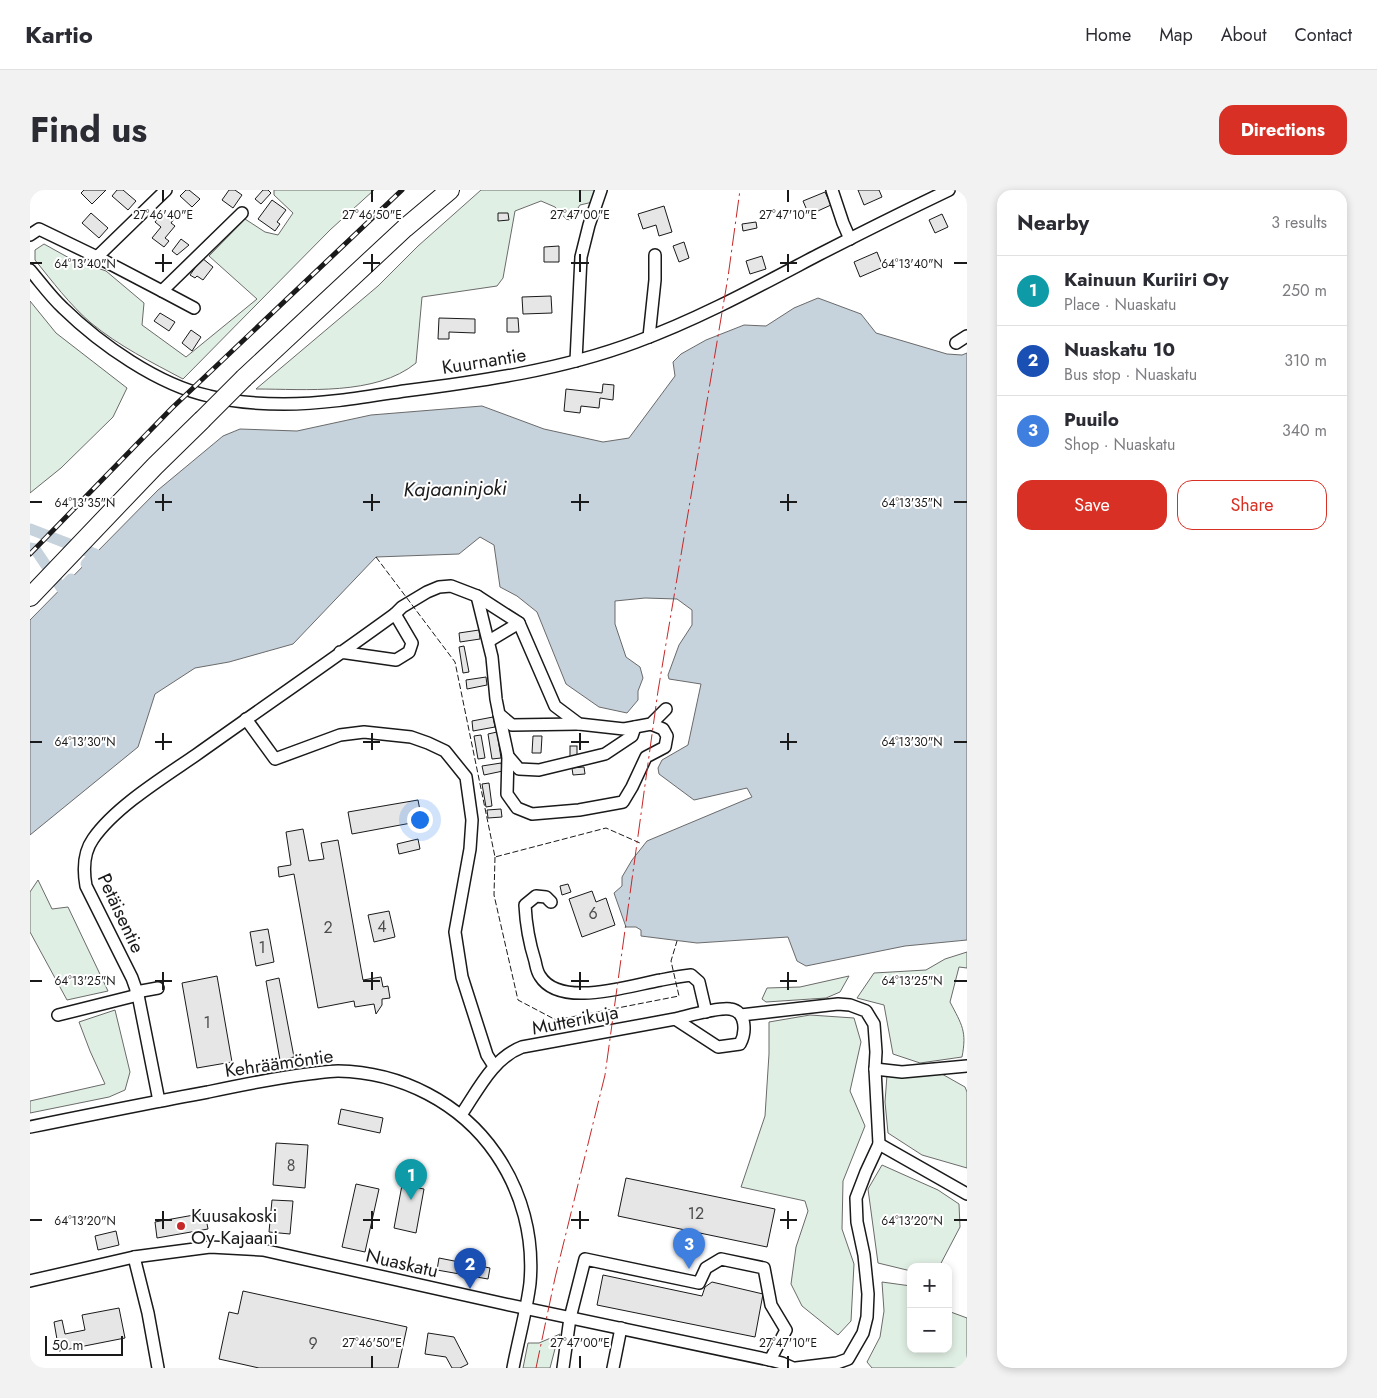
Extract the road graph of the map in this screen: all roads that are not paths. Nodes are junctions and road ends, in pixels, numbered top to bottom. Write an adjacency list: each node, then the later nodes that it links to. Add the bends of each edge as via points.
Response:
1 (166, 190): 10 (street)
2 (450, 190): 19 (highway, bridge, via 244,378)
3 (601, 190): 17 (street, via 581,257)
4 (832, 190): 8 (street)
5 (947, 191): 8 (street, Kuurnantie)
6 (242, 213): 12 (street)
7 (30, 235): 10 (street, via 39,229)
8 (850, 239): 15 (street, Kuurnantie, via 750,291)
9 (655, 254): 15 (street)
10 (97, 257): 12 (street)
11 (30, 270): 17 (street, Kuurnantie, via 62,307 112,350 176,385 208,396 252,403 318,403 515,375)
12 (162, 290): 13 (street)
13 (194, 308)
14 (967, 336): 16 (street)
15 (649, 337): 17 (street, Kuurnantie)
16 (956, 342)
17 (576, 361)
18 (477, 596): 20 (street, Petäisentie, via 451,586 439,587); 21 (street, Petäisentie); 22 (street)
19 (30, 597)
20 (395, 614): 23 (street, Petäisentie); 23 (street, via 412,643 409,652 396,660)
21 (520, 623): 22 (street); 27 (street, via 555,706)
22 (489, 641): 25 (street)
23 (340, 652): 26 (street, Petäisentie)
24 (666, 709): 28 (street)
25 (499, 714): 27 (street, via 512,725); 30 (street)
26 (246, 719): 33 (street, Petäisentie, via 136,797 101,828 85,856 83,873 86,886); 38 (street, via 275,759 340,736 364,732 411,737 428,743 445,751 466,777 472,820 471,839 455,932 462,977 487,1055)
27 (580, 724): 29 (street, via 624,729)
28 (651, 724): 29 (street); 30 (street, via 664,729 667,736 665,746 646,757 623,802 532,814 517,808 507,794)
29 (635, 727): 30 (street, via 632,736 605,754 571,763 539,770 518,768)
30 (508, 756)
31 (551, 902): 34 (street, via 546,897 536,896 525,905 526,926 539,976 547,984 558,990 580,994 616,991 691,975 699,982)
32 (158, 988): 33 (street)
33 (137, 993): 35 (street); 41 (street, Petäisentie)
34 (706, 1012): 36 (street, Mutterikuja, via 730,1009); 37 (street, Mutterikuja)
35 (58, 1015)
36 (741, 1015): 37 (street, via 744,1036 740,1044 718,1047); 40 (street, Mutterikuja, via 838,1004 866,1011 874,1024)
37 (675, 1019): 38 (street, Mutterikuja, via 522,1048 510,1052)
38 (494, 1066): 42 (street, Mutterikuja)
39 (967, 1066): 40 (street, via 902,1072)
40 (875, 1069): 44 (street, Mutterikuja)
41 (159, 1101): 42 (street, Kehräämöntie, via 288,1076 337,1071 378,1075 414,1087); 43 (street, Kehräämöntie)
42 (461, 1115): 48 (street, Kehräämöntie, via 484,1137 509,1173 521,1204 529,1235 530,1256 530,1283)
43 (30, 1127)
44 (879, 1144): 45 (street); 52 (street, via 856,1198 868,1294 867,1316 863,1333)
45 (967, 1194)
46 (134, 1257): 47 (street, Nuaskatu); 48 (street, Nuaskatu, via 210,1248 263,1250); 53 (street)
47 (30, 1280)
48 (525, 1308): 49 (street, Nuaskatu); 54 (street, Kehräämöntie)
49 (570, 1318): 50 (street, Nuaskatu); 51 (street, via 584,1259 699,1283 706,1268 721,1259 764,1268 771,1305 786,1330); 55 (street)
50 (621, 1328): 51 (street, Nuaskatu); 56 (street)
51 (770, 1360): 57 (street, Nuaskatu)
52 (846, 1364): 57 (street); 58 (street)
53 (158, 1368)
54 (513, 1368)
55 (563, 1368)
56 (613, 1368)
57 (794, 1368)
58 (856, 1368)

